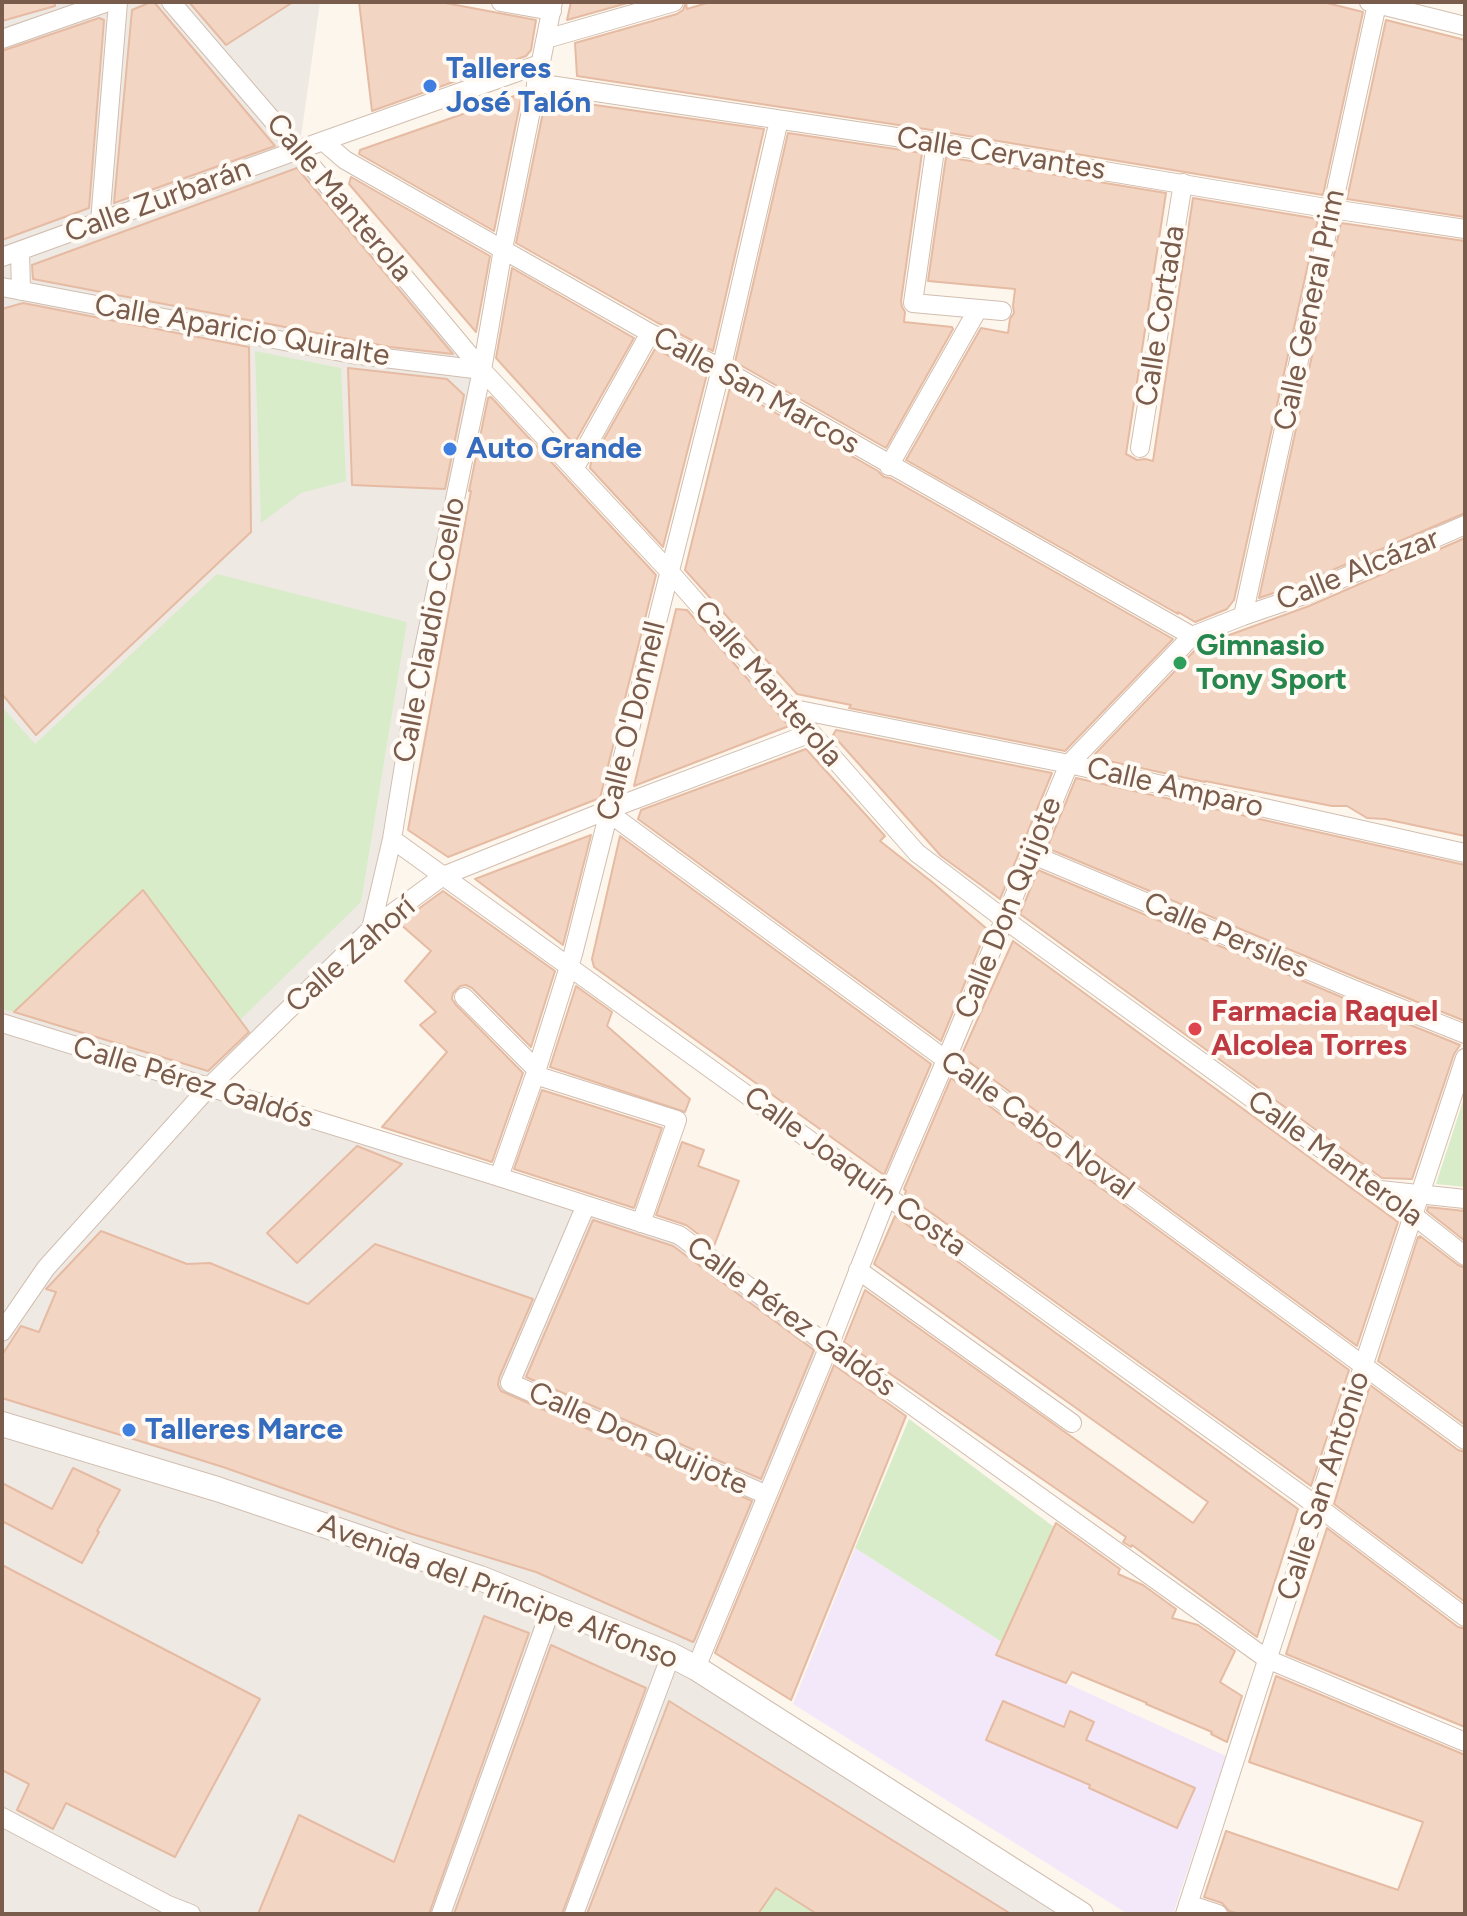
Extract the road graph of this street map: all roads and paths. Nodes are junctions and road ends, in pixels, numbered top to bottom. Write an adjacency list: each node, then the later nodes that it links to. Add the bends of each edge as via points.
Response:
1 (108, 2): 9 (street)
2 (118, 2): 19 (street)
3 (171, 2): 16 (street, Calle Manterola)
4 (501, 2): 7 (street)
5 (674, 2): 10 (street)
6 (1373, 3): 8 (street); 18 (street, Calle General Prim)
7 (553, 6): 10 (street, Calle Claudio Coello)
8 (1465, 26)
9 (2, 39)
10 (546, 39): 11 (street, Calle Claudio Coello)
11 (540, 64): 12 (street, Calle Claudio Coello); 14 (street, Calle Zurbarán)
12 (536, 83): 13 (street, Calle Cervantes); 21 (street, Calle Claudio Coello)
13 (779, 120): 15 (street, Calle Cervantes); 28 (street, Calle O'Donnell)
14 (323, 141): 16 (street, Calle Zurbarán); 21 (street, Calle San Marcos, via 345,160)
15 (936, 143): 17 (street, Calle Cervantes); 25 (street, via 913,303)
16 (299, 151): 19 (street, Calle Zurbarán); 29 (street, Calle Manterola)
17 (1183, 183): 18 (street, Calle Cervantes); 30 (street, Calle Cortada)
18 (1332, 209): 20 (street, Calle Cervantes); 35 (street, Calle General Prim)
19 (100, 222): 22 (street, Calle Zurbarán)
20 (1465, 229)
21 (503, 249): 27 (street, Calle San Marcos); 29 (street, Calle Claudio Coello)
22 (20, 251): 23 (street, Calle Zurbarán); 24 (street)
23 (2, 257)
24 (11, 289): 29 (street, Calle Aparicio Quiralte, via 352,354)
25 (978, 309): 26 (street); 31 (street)
26 (1002, 311)
27 (650, 333): 28 (street, Calle San Marcos); 32 (street)
28 (721, 368): 31 (street, Calle San Marcos); 34 (street, Calle O'Donnell)
29 (482, 370): 32 (street, Calle Manterola); 41 (street, Calle Claudio Coello, via 420,667)
30 (1140, 448)
31 (889, 466): 36 (street, Calle San Marcos)
32 (574, 469): 34 (street, Calle Manterola)
33 (1465, 525): 35 (street, Calle Alcázar)
34 (669, 571): 37 (street, Calle Manterola); 40 (street, Calle O'Donnell)
35 (1243, 616): 36 (street, Calle Alcázar)
36 (1192, 636): 39 (street, Calle Alcázar)
37 (789, 708): 38 (street, Calle Manterola); 39 (street, Calle Amparo)
38 (811, 733): 40 (street, Calle Zahorí); 45 (street, Calle Manterola, via 917,853)
39 (1069, 764): 42 (street, Calle Amparo); 43 (street, Calle Don Quijote)
40 (610, 811): 44 (street, Calle Zahorí); 47 (street, Calle O'Donnell); 52 (street, Calle Cabo Noval)
41 (392, 839): 44 (street, Calle Joaquín Costa); 46 (street, Calle Claudio Coello)
42 (1465, 853)
43 (1031, 854): 45 (street, Calle Don Quijote); 50 (street, Calle Persiles)
44 (443, 876): 46 (street, Calle Zahorí); 47 (street, Calle Joaquín Costa)
45 (1004, 919): 52 (street, Calle Don Quijote); 56 (street, Calle Manterola)
46 (371, 929): 54 (street, Calle Zahorí)
47 (569, 967): 53 (street, Calle O'Donnell); 58 (street, Calle Joaquín Costa)
48 (464, 997): 53 (street)
49 (2, 1023): 54 (street, Calle Pérez Galdós)
50 (1465, 1034)
51 (1465, 1058): 57 (street, Calle San Antonio)
52 (946, 1060): 58 (street, Calle Don Quijote); 67 (street, Calle Cabo Noval)
53 (536, 1072): 55 (street, Calle O'Donnell); 62 (street, via 677,1120)
54 (208, 1088): 55 (street, Calle Pérez Galdós); 65 (street, Calle Zahorí, via 46,1268)
55 (499, 1177): 60 (street, Calle Pérez Galdós)
56 (1379, 1190): 57 (street); 61 (street, Calle Manterola)
57 (1419, 1194): 59 (street); 61 (street, Calle San Antonio)
58 (888, 1195): 64 (street, Calle Don Quijote); 72 (street, Calle Joaquín Costa)
59 (1465, 1199)
60 (586, 1205): 62 (street, Calle Pérez Galdós); 71 (street, Calle Don Quijote, via 510,1383)
61 (1413, 1215): 63 (street, Calle Manterola); 67 (street, Calle San Antonio)
62 (641, 1223): 66 (street, Calle Pérez Galdós, via 679,1235)
63 (1465, 1256)
64 (858, 1270): 66 (street, Calle Don Quijote); 68 (street)
65 (2, 1332)
66 (829, 1346): 71 (street, Calle Don Quijote); 76 (street, Calle Pérez Galdós)
67 (1363, 1365): 70 (street, Calle Cabo Noval); 72 (street, Calle San Antonio)
68 (1072, 1423)
69 (2, 1424): 73 (street, Avenida del Príncipe Alfonso, via 217,1489)
70 (1465, 1440)
71 (767, 1495): 77 (street, Calle Don Quijote)
72 (1317, 1506): 74 (street, Calle Joaquín Costa); 76 (street, Calle San Antonio)
73 (552, 1606): 75 (street, Avenida del Príncipe Alfonso); 82 (street)
74 (1465, 1617)
75 (671, 1655): 77 (street, Avenida del Príncipe Alfonso); 83 (street)
76 (1267, 1659): 78 (street, Calle Pérez Galdós); 80 (street, Calle San Antonio)
77 (696, 1668): 84 (street, Avenida del Príncipe Alfonso)
78 (1465, 1742)
79 (2, 1817): 81 (street)
80 (1186, 1909): 85 (street)
81 (191, 1914)
82 (441, 1914)
83 (574, 1914)
84 (1081, 1914)
85 (1218, 1914)

